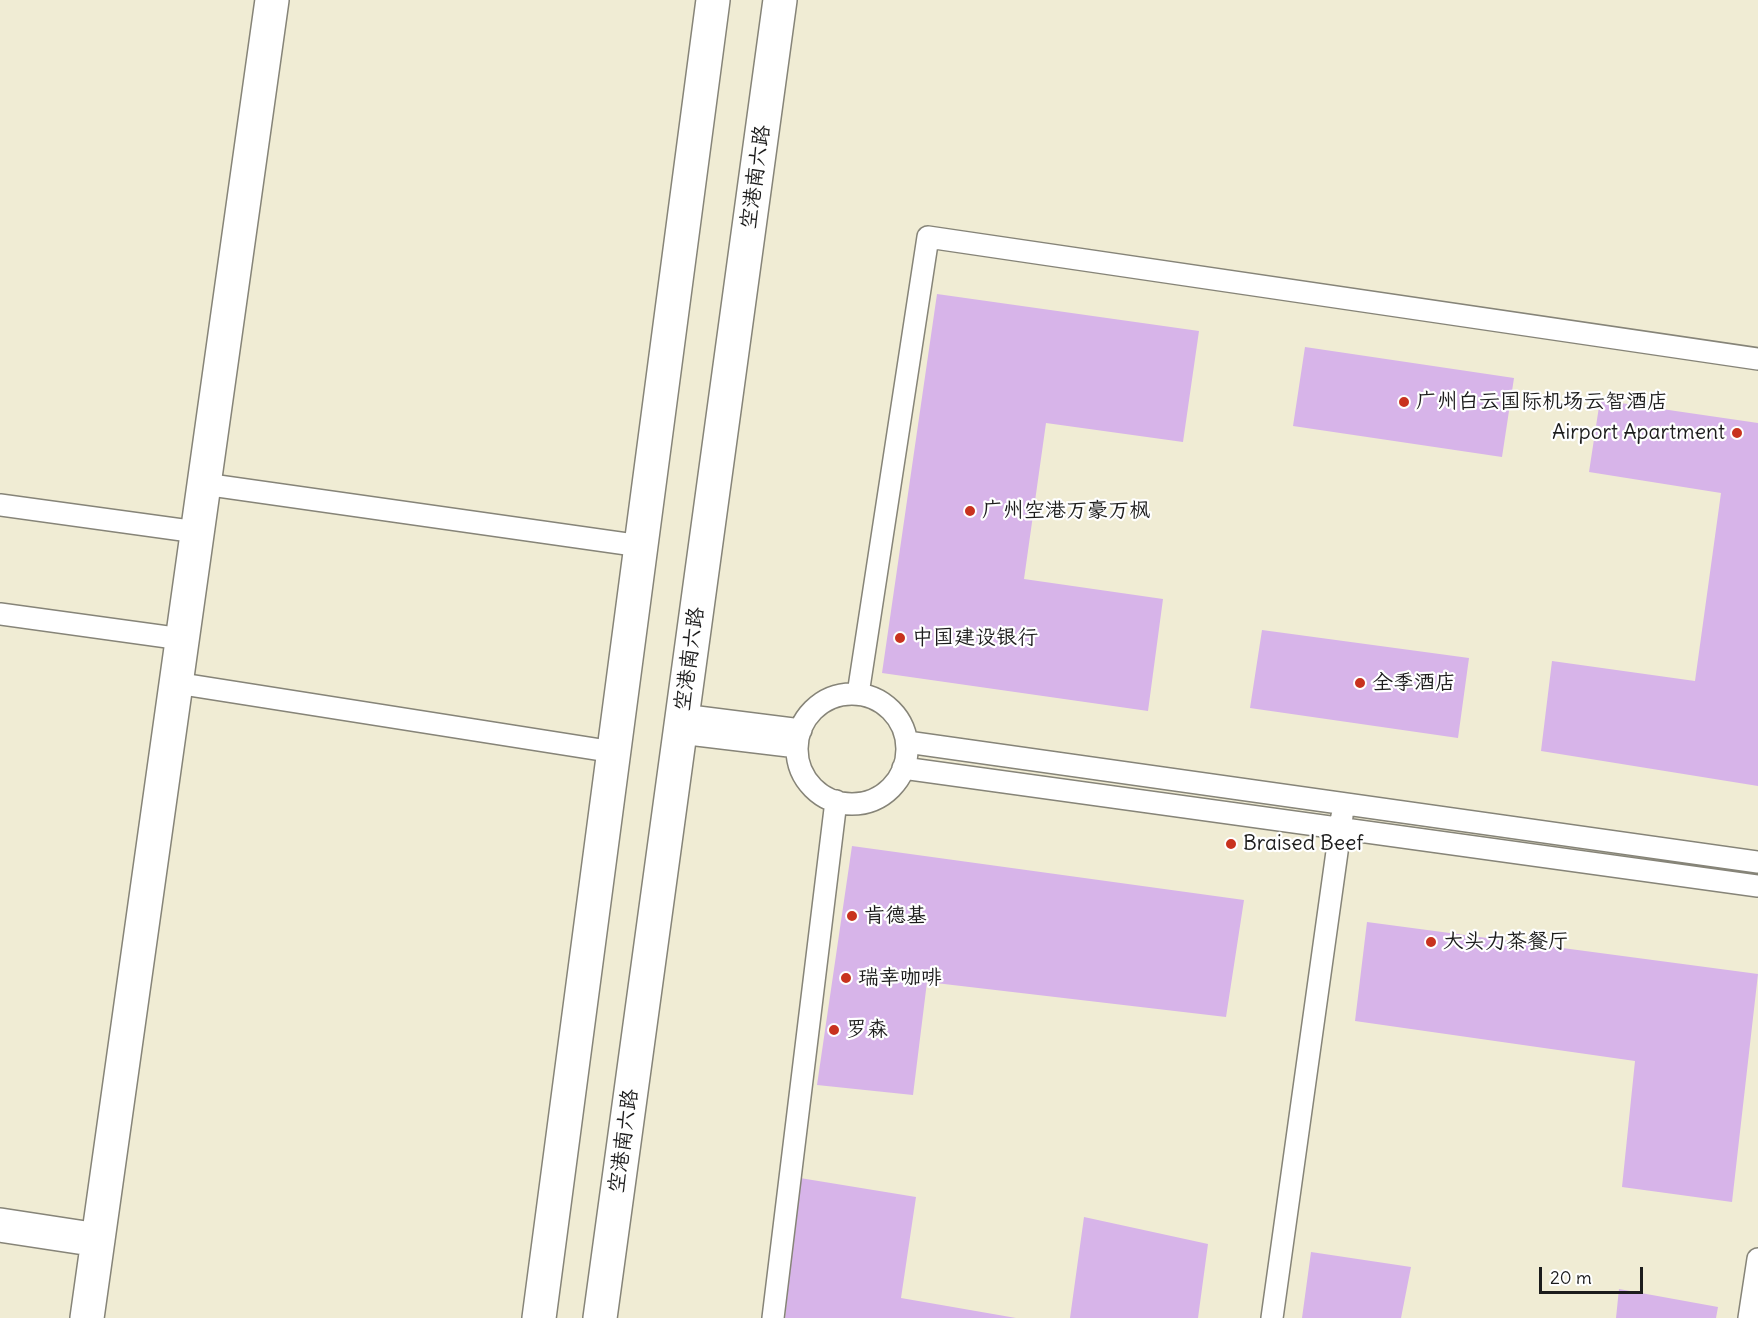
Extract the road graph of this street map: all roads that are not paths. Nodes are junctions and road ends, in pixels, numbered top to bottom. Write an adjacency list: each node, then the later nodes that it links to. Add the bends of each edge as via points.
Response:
1 (272, 0): 5 (street)
2 (713, 0): 8 (street)
3 (780, 0): 13 (street, 空港南六路)
4 (1758, 359): 12 (lane, via 928,237)
5 (204, 484): 7 (street); 8 (lane)
6 (0, 505): 7 (lane)
7 (197, 532): 10 (street)
8 (641, 546): 16 (street)
9 (0, 614): 10 (lane)
10 (182, 639): 11 (street)
11 (176, 683): 16 (lane); 24 (street)
12 (858, 694): 14 (lane, via 840,695 823,702 810,714); 15 (lane, via 876,699 891,710)
13 (681, 724): 14 (lane); 28 (street, 空港南六路)
14 (799, 739): 18 (lane, via 799,765 807,781 820,794)
15 (907, 742): 17 (lane); 19 (lane)
16 (614, 752): 27 (street)
17 (903, 768): 18 (lane, via 888,791 872,800); 20 (lane)
18 (836, 801): 29 (lane)
19 (1344, 803): 20 (lane); 21 (lane)
20 (1340, 828): 22 (lane); 30 (lane)
21 (1758, 862)
22 (1758, 886)
23 (0, 1226): 24 (street)
24 (98, 1240): 26 (street)
25 (1758, 1259): 31 (lane)
26 (87, 1318)
27 (539, 1318)
28 (600, 1318)
29 (773, 1318)
30 (1272, 1318)
31 (1749, 1318)

